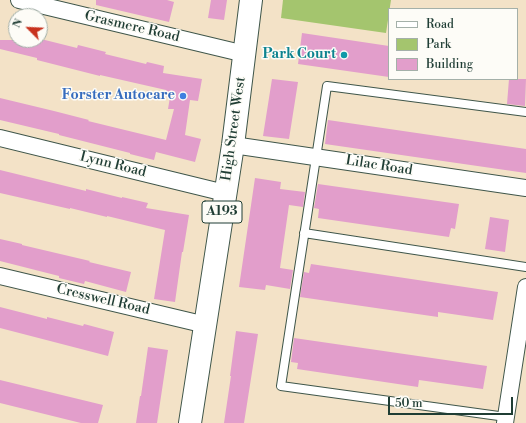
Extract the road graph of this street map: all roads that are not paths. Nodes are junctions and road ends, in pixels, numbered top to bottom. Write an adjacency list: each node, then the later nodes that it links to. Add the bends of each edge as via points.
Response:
1 (19, 0): 3 (street, Grasmere Road)
2 (252, 0): 3 (main road, High Street West / A193)
3 (245, 54): 6 (main road, High Street West / A193)
4 (526, 112): 7 (lane, via 327,86)
5 (0, 138): 9 (street, Lynn Road)
6 (233, 144): 7 (street, Lilac Road); 9 (main road, High Street West / A193)
7 (316, 157): 8 (street, Lilac Road); 10 (lane)
8 (526, 188)
9 (225, 193): 14 (main road, High Street West / A193)
10 (304, 233): 11 (lane); 15 (lane, via 281,386)
11 (526, 267)
12 (0, 276): 14 (street, Cresswell Road)
13 (526, 287): 15 (street)
14 (206, 325): 16 (main road, High Street West / A193)
15 (506, 420)
16 (190, 423)

